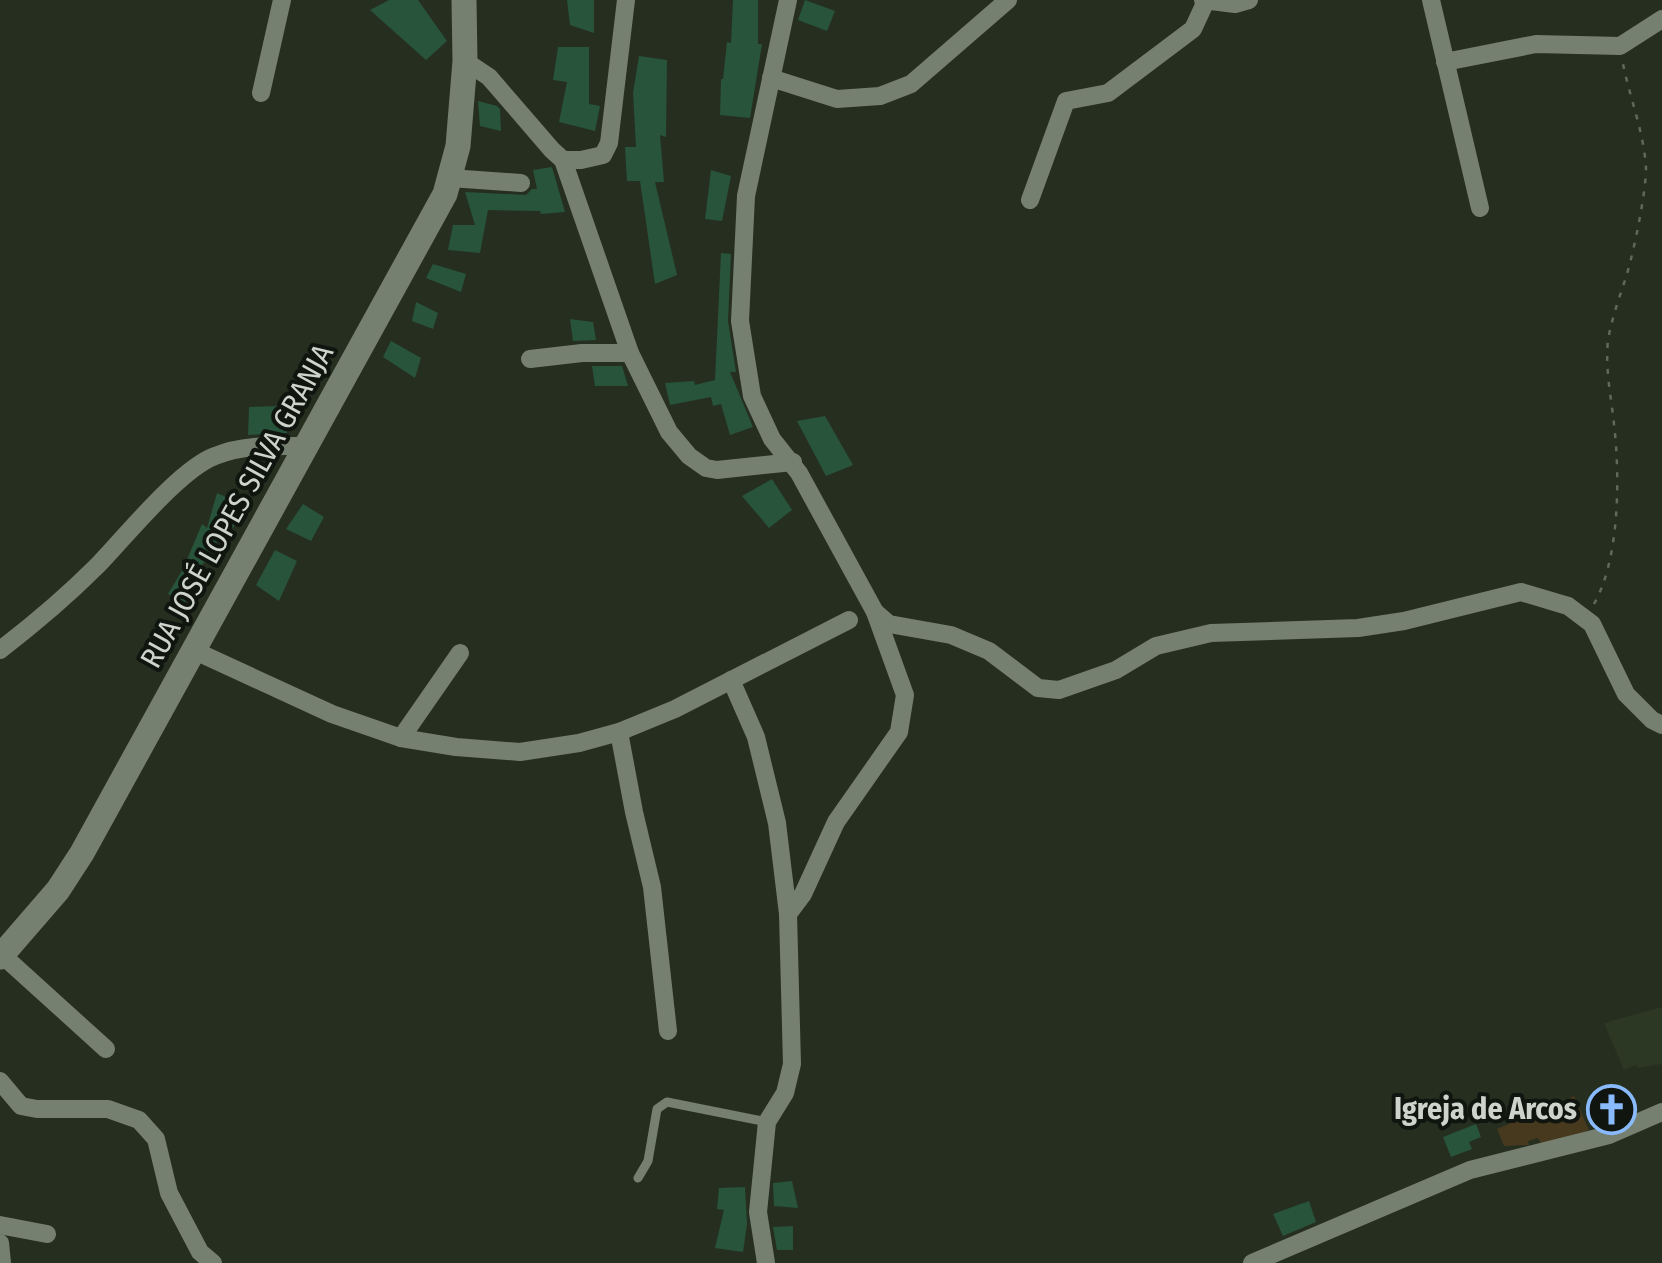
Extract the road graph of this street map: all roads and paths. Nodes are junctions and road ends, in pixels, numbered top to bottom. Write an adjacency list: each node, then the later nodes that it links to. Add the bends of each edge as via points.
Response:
1 (282, 0): 14 (street)
2 (464, 0): 11 (main road, RUA JOSÉ LOPES SILVA GRANJA)
3 (626, 0): 15 (street, via 609,143 602,156)
4 (788, 0): 13 (street)
5 (1008, 0): 13 (street, via 911,84 880,96 837,99)
6 (1249, 0): 8 (street)
7 (1431, 0): 12 (street)
8 (1204, 1): 18 (street, via 1193,30 1108,93 1066,101)
9 (1662, 18): 10 (street)
10 (1620, 46): 12 (street, via 1536,44); 26 (path, via 1646,171 1608,344 1618,465 1612,552)
11 (464, 61): 15 (street, via 489,77); 16 (main road, RUA JOSÉ LOPES SILVA GRANJA)
12 (1446, 62): 19 (street)
13 (770, 78): 23 (street, via 746,196 740,321 752,396 772,439)
14 (261, 93)
15 (563, 160): 20 (street)
16 (450, 178): 17 (street); 22 (main road, RUA JOSÉ LOPES SILVA GRANJA)
17 (520, 183)
18 (1030, 200)
19 (1480, 208)
20 (630, 353): 21 (street); 23 (street, via 669,432 706,468)
21 (530, 359)
22 (306, 446): 27 (street, via 258,446 197,466); 28 (main road, RUA JOSÉ LOPES SILVA GRANJA)
23 (792, 462): 24 (street)
24 (875, 612): 26 (street, via 890,624 951,635 989,651 1038,688 1059,690 1116,670 1156,646 1211,633 1358,628 1520,592 1568,606); 34 (street, via 905,695 898,732 836,822)
25 (849, 620): 30 (street)
26 (1589, 621): 31 (street, via 1626,694)
27 (0, 650)
28 (193, 650): 33 (street); 35 (main road, RUA JOSÉ LOPES SILVA GRANJA, via 74,865)
29 (460, 652): 33 (street)
30 (732, 680): 32 (street); 34 (street, via 756,737 777,823)
31 (1662, 725)
32 (619, 732): 33 (street, via 520,752); 36 (street, via 652,886)
33 (401, 738)
34 (788, 914): 40 (street, via 792,1064 785,1093)
35 (1, 954): 37 (street)
36 (668, 1032)
37 (106, 1049)
38 (0, 1080): 46 (street, via 21,1106 108,1110 139,1120 156,1139 169,1193 200,1252)
39 (1662, 1112): 48 (street, via 1610,1136 1470,1170)
40 (767, 1122): 41 (lane, via 667,1102 656,1109 648,1161); 47 (street, via 758,1212)
41 (638, 1178)
42 (0, 1225): 43 (street)
43 (47, 1234)
44 (0, 1243): 45 (street)
45 (2, 1263)
46 (214, 1263)
47 (766, 1263)
48 (1252, 1263)

